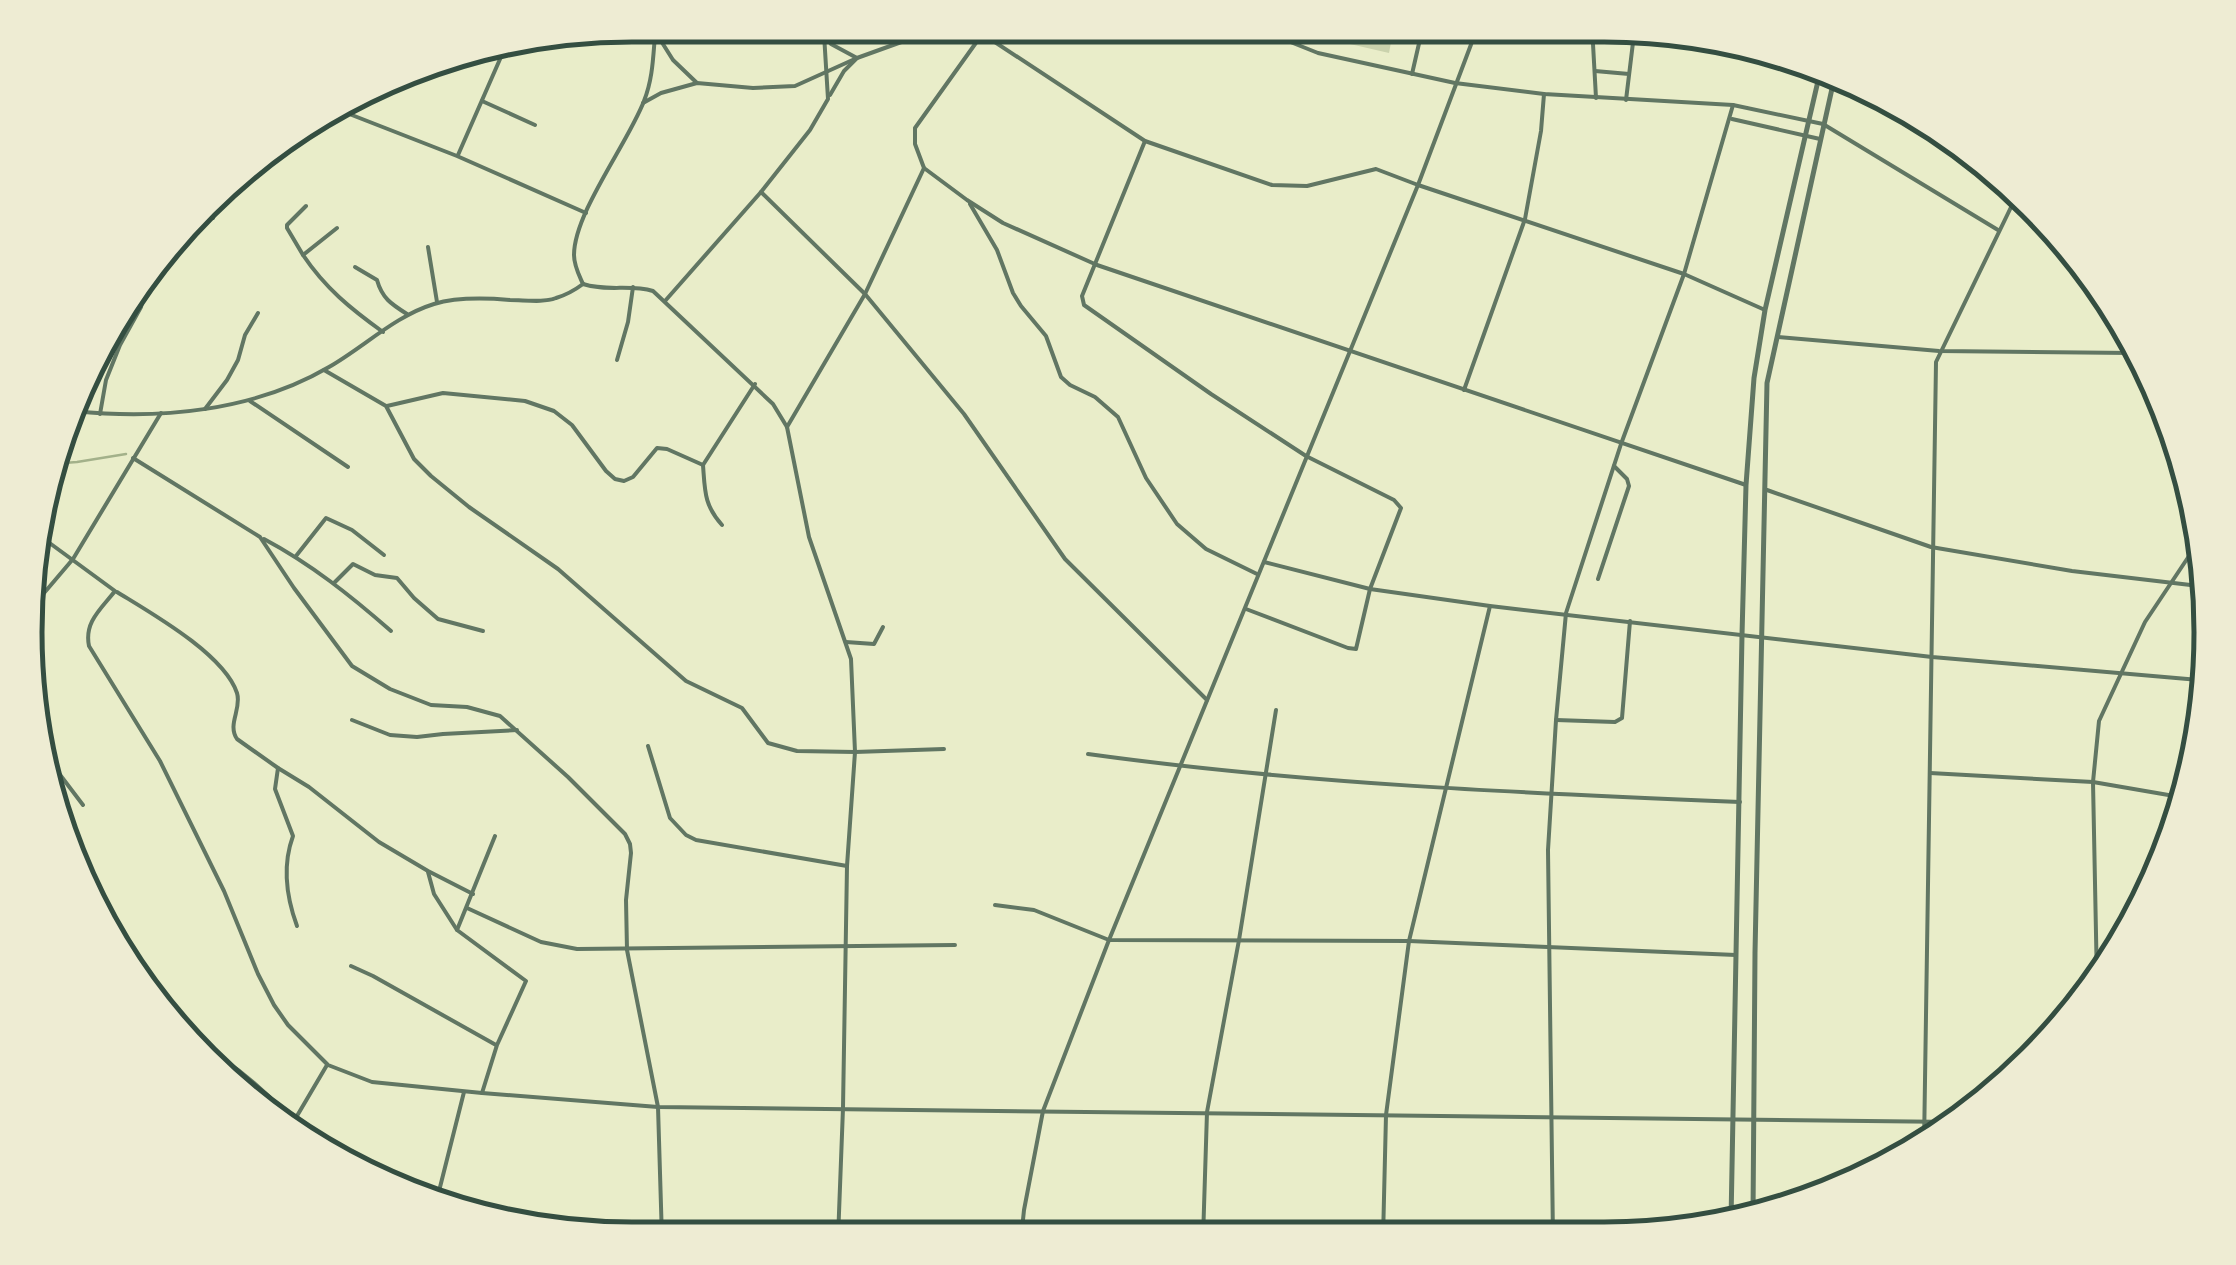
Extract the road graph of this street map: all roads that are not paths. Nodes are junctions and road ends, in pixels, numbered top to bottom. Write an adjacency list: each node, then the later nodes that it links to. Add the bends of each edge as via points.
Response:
1 (654, 42): 28 (street)
2 (663, 42): 19 (street)
3 (824, 42): 16 (street)
4 (830, 42): 14 (street)
5 (901, 42): 14 (street)
6 (976, 42): 39 (street, via 915,128)
7 (996, 42): 37 (street)
8 (1291, 42): 17 (street)
9 (1419, 42): 17 (street)
10 (1472, 42): 20 (street)
11 (1593, 42): 15 (street)
12 (1633, 44): 18 (street)
13 (501, 58): 27 (street)
14 (857, 58): 16 (street); 25 (street)
15 (1595, 71): 18 (street); 24 (street)
16 (826, 72): 19 (street, via 783,88); 25 (street)
17 (1412, 74): 20 (street)
18 (1629, 74): 26 (street)
19 (697, 83): 28 (street)
20 (1455, 83): 23 (street); 40 (street)
21 (1818, 83): 32 (street)
22 (1832, 88): 33 (street)
23 (1544, 94): 24 (street); 46 (street)
24 (1596, 98): 26 (street)
25 (828, 99): 41 (street)
26 (1626, 100): 29 (street)
27 (482, 101): 34 (street); 38 (street)
28 (643, 103): 45 (street)
29 (1733, 105): 31 (street); 32 (street)
30 (351, 115): 38 (street)
31 (1730, 118): 35 (street); 53 (street)
32 (1809, 120): 33 (street); 35 (street)
33 (1823, 124): 36 (street); 48 (street)
34 (535, 125)
35 (1805, 135): 36 (street); 60 (street)
36 (1820, 139): 64 (street)
37 (1145, 141): 40 (street, via 1272,184 1307,186 1376,168); 51 (street)
38 (458, 156): 45 (street)
39 (924, 168): 42 (street); 56 (street)
40 (1418, 185): 46 (street); 65 (street)
41 (761, 192): 56 (street); 57 (street)
42 (967, 200): 51 (street); 96 (street, via 998,250 1013,293 1046,336 1061,376 1118,417 1177,524 1206,549)
43 (306, 206): 50 (street, via 287,228)
44 (2011, 206): 48 (street)
45 (586, 213): 54 (street, via 574,260)
46 (1524, 220): 53 (street); 71 (street)
47 (337, 228): 50 (street)
48 (1999, 231): 66 (street)
49 (428, 247): 58 (street)
50 (303, 255): 63 (street, via 320,280)
51 (1096, 264): 65 (street); 80 (street, via 1084,305)
52 (355, 267): 62 (street, via 377,280 389,303)
53 (1684, 274): 60 (street); 79 (street)
54 (584, 284): 55 (street); 58 (street, via 553,300)
55 (633, 287): 57 (street); 68 (street)
56 (865, 294): 78 (street); 117 (street, via 972,426 1065,559)
57 (665, 300): 70 (street)
58 (437, 302): 62 (street)
59 (141, 306): 77 (street, via 106,380)
60 (1765, 310): 85 (street)
61 (258, 313): 74 (street, via 233,370)
62 (406, 314): 63 (street)
63 (382, 332): 69 (street)
64 (1776, 337): 66 (street); 86 (street, via 1767,384)
65 (1350, 351): 71 (street); 80 (street)
66 (1939, 351): 67 (street); 90 (street)
67 (2122, 353)
68 (618, 360)
69 (324, 370): 72 (street); 73 (street)
70 (754, 384): 78 (street); 82 (street)
71 (1464, 390): 79 (street)
72 (250, 401): 74 (street); 84 (street)
73 (386, 406): 82 (street, via 443,393 525,401 572,425 606,470 624,482 657,448); 124 (street, via 414,459 431,476 558,569 686,681 742,708 768,743)
74 (204, 409): 76 (street)
75 (85, 412): 77 (street)
76 (161, 413): 77 (street); 81 (street)
77 (100, 414)
78 (788, 427): 113 (street, via 810,537)
79 (1621, 444): 83 (street); 85 (street)
80 (1306, 456): 95 (street); 101 (street, via 1401,508)
81 (133, 458): 88 (street); 94 (street)
82 (702, 465): 87 (street, via 710,512)
83 (1614, 466): 97 (street, via 1629,486); 106 (street)
84 (348, 467)
85 (1746, 485): 111 (street)
86 (1766, 490): 90 (street); 112 (street)
87 (722, 525)
88 (260, 537): 92 (street); 121 (street, via 352,666 431,705 500,716)
89 (50, 543): 94 (street)
90 (1932, 547): 98 (street); 114 (street)
91 (384, 555): 92 (street, via 326,518)
92 (296, 556): 99 (street)
93 (2188, 556): 98 (street)
94 (73, 559): 102 (street); 103 (street)
95 (1264, 562): 96 (street); 101 (street)
96 (1259, 575): 105 (street)
97 (1598, 579)
98 (2169, 583): 100 (street); 115 (street)
99 (334, 584): 109 (street); 110 (street, via 356,564 397,578 438,619)
100 (2191, 585)
101 (1370, 589): 104 (street); 105 (street, via 1352,650)
102 (115, 591): 127 (street, via 179,631 217,665 238,698 233,733); 157 (street, via 90,624 90,646 160,762 274,1005)
103 (44, 593)
104 (1490, 606): 106 (street); 132 (street)
105 (1244, 608): 117 (street)
106 (1566, 613): 107 (street); 120 (street)
107 (1630, 620): 111 (street); 120 (street, via 1622,718)
108 (883, 627): 113 (street, via 874,644)
109 (391, 632)
110 (484, 632)
111 (1742, 635): 112 (street); 135 (street)
112 (1762, 638): 114 (street); 167 (street)
113 (846, 642): 124 (street)
114 (1932, 656): 115 (street); 128 (street)
115 (2120, 673): 116 (street); 131 (street, via 2100,720)
116 (2191, 679)
117 (1207, 700): 126 (street)
118 (1276, 710): 130 (street)
119 (352, 720): 121 (street, via 417,737)
120 (1556, 720): 133 (street)
121 (517, 730): 151 (street, via 630,844)
122 (648, 746): 138 (street, via 670,818 686,835)
123 (944, 748): 124 (street)
124 (855, 752): 138 (street)
125 (1088, 754): 126 (street)
126 (1181, 767): 130 (street); 145 (street)
127 (278, 768): 139 (street); 143 (street, via 275,789 294,836 286,890)
128 (1930, 773): 131 (street); 169 (street)
129 (61, 775): 136 (street)
130 (1265, 775): 132 (street); 146 (street)
131 (2093, 782): 134 (street); 152 (street)
132 (1448, 788): 133 (street); 147 (street)
133 (1550, 794): 135 (street); 149 (street)
134 (2170, 795)
135 (1740, 802): 153 (street)
136 (83, 804)
137 (496, 836): 140 (street)
138 (848, 866): 150 (street)
139 (428, 871): 140 (street); 144 (street)
140 (473, 894): 142 (street)
141 (995, 906): 145 (street, via 1034,910)
142 (467, 908): 144 (street); 151 (street, via 542,942)
143 (296, 926)
144 (456, 930): 156 (street, via 526,981)
145 (1109, 940): 146 (street); 162 (street)
146 (1238, 940): 147 (street); 163 (street)
147 (1409, 941): 149 (street); 164 (street)
148 (956, 945): 150 (street)
149 (1549, 946): 153 (street); 166 (street)
150 (846, 947): 151 (street); 161 (street)
151 (627, 950): 160 (street)
152 (2097, 952): 154 (street)
153 (1736, 955): 168 (street)
154 (2097, 955)
155 (351, 966): 156 (street)
156 (496, 1045): 159 (street)
157 (328, 1065): 158 (street, via 372,1082); 165 (street)
158 (464, 1092): 159 (street); 172 (street)
159 (482, 1094): 160 (street)
160 (658, 1107): 161 (street); 175 (street)
161 (843, 1108): 162 (street); 176 (street)
162 (1043, 1111): 163 (street); 177 (street)
163 (1208, 1112): 164 (street); 178 (street)
164 (1386, 1115): 166 (street); 179 (street)
165 (296, 1117)
166 (1551, 1118): 168 (street); 180 (street)
167 (1755, 1119): 168 (street); 169 (street); 173 (street)
168 (1732, 1120): 174 (street)
169 (1924, 1120): 170 (street); 171 (street)
170 (1934, 1121)
171 (1924, 1127)
172 (438, 1189)
173 (1753, 1203)
174 (1731, 1208)
175 (661, 1222)
176 (839, 1222)
177 (1023, 1222)
178 (1204, 1222)
179 (1383, 1222)
180 (1553, 1222)

